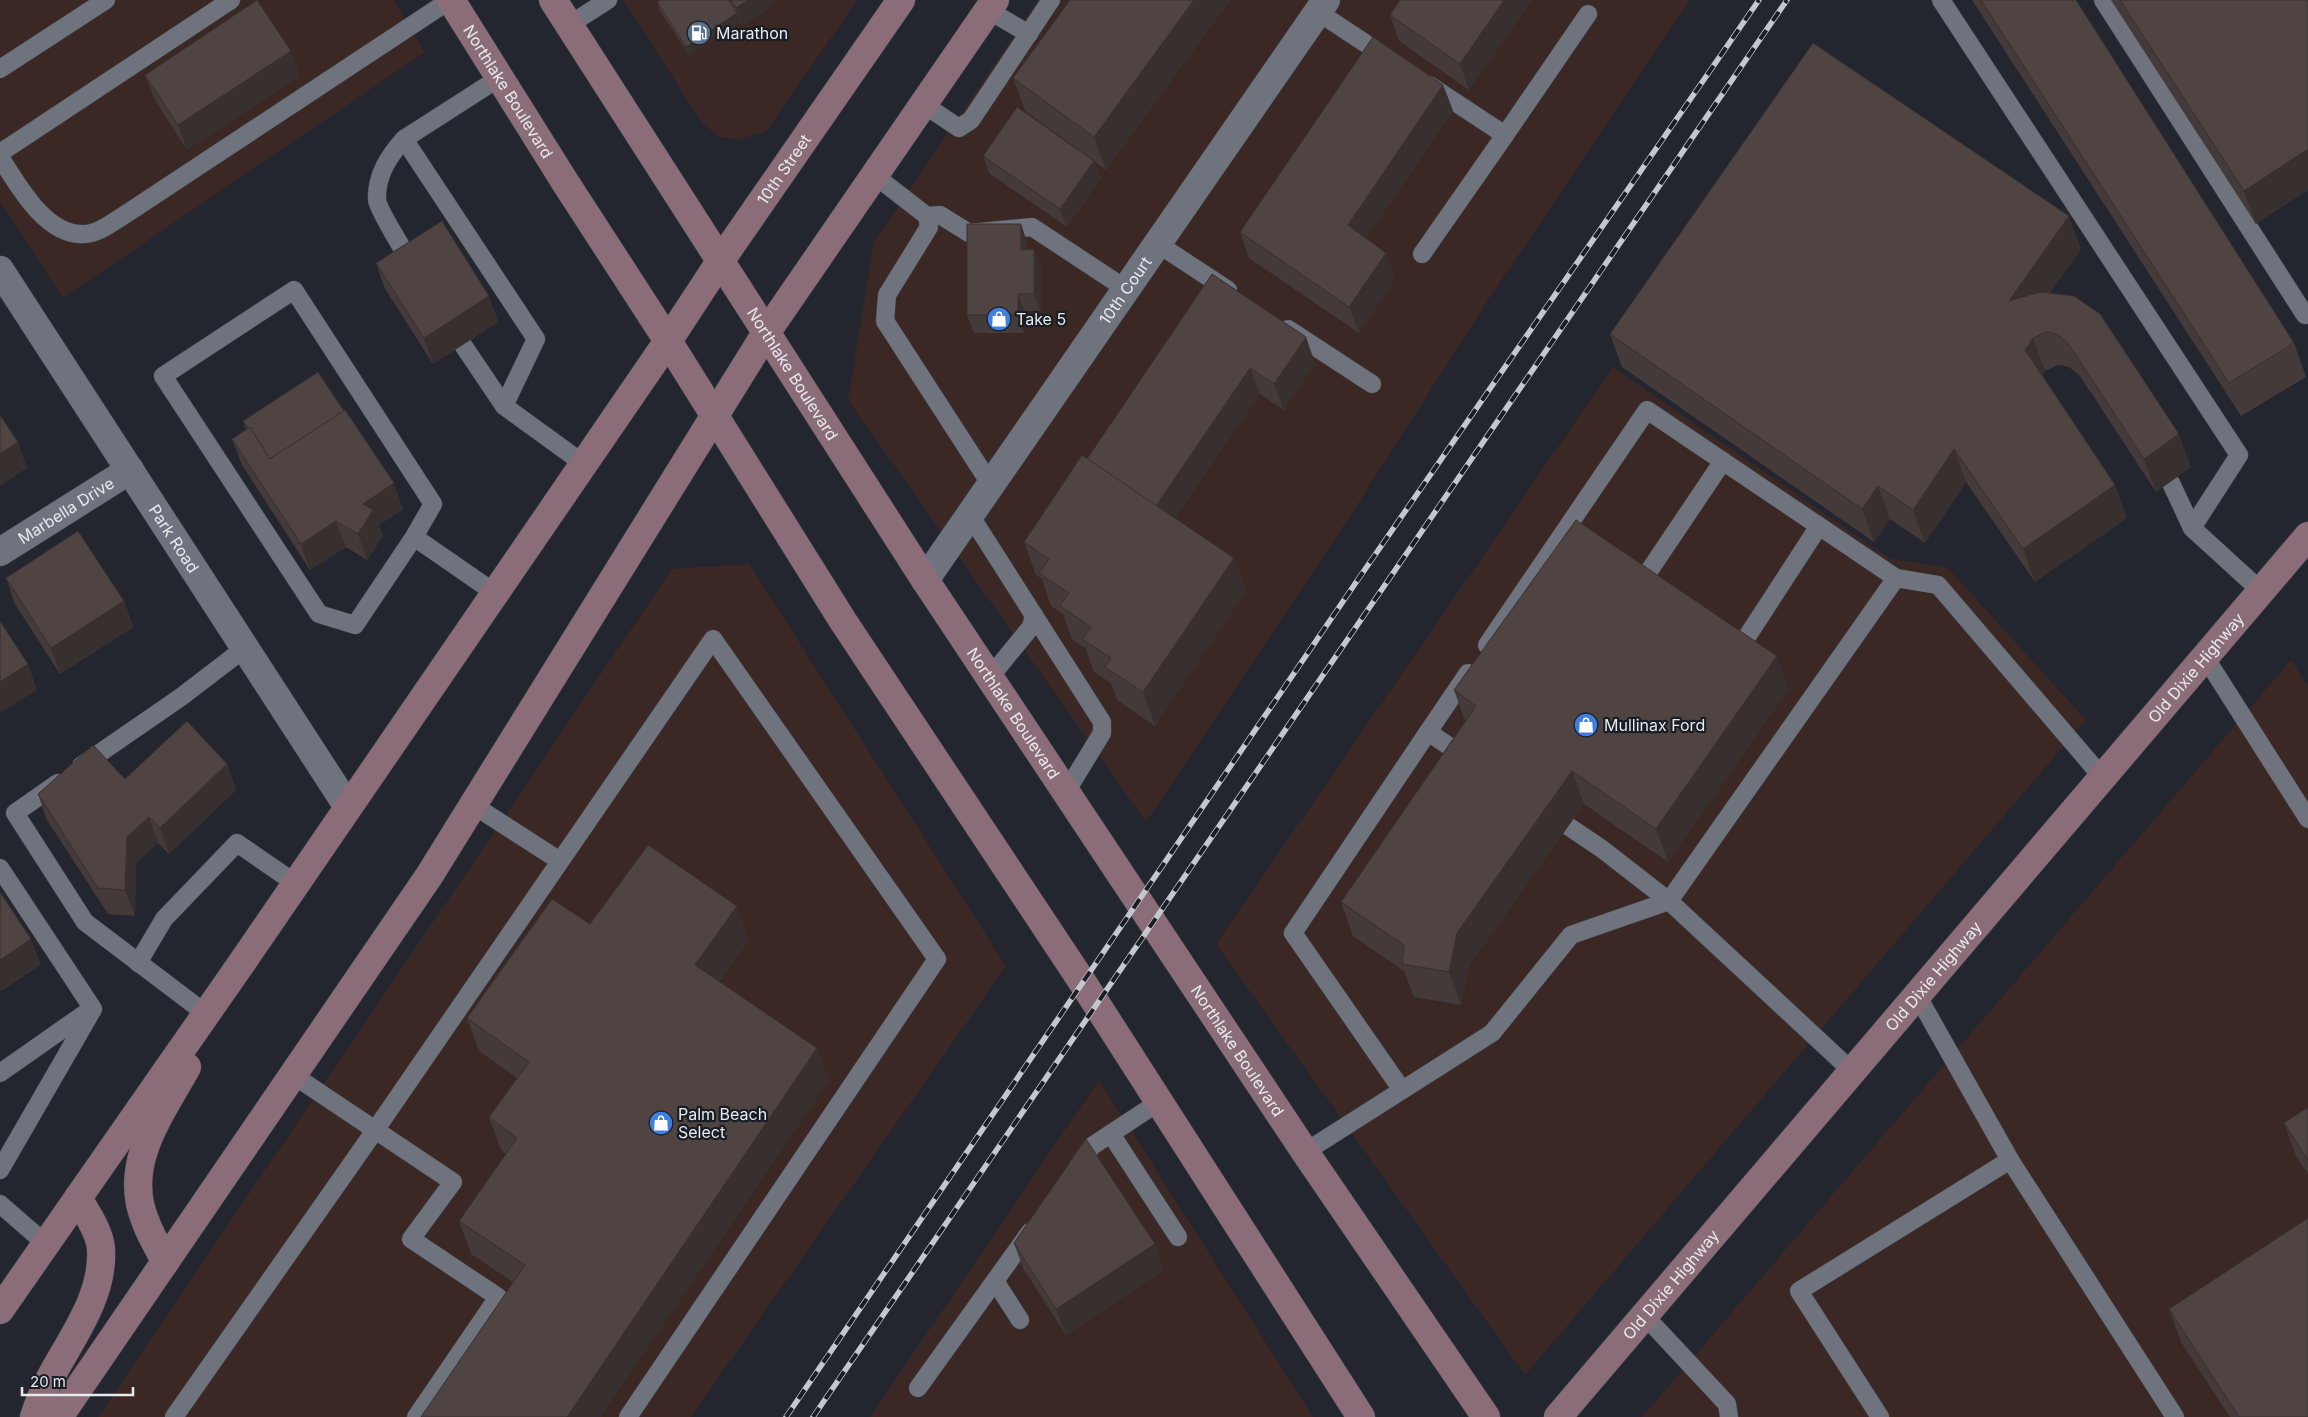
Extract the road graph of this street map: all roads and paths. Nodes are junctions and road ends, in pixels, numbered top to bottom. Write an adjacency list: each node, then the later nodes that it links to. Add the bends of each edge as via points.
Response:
1 (106, 0): 16 (lane)
2 (231, 0): 22 (lane)
3 (450, 0): 18 (main road, Northlake Boulevard); 23 (lane, via 104,228 86,234 68,232 52,223 30,202)
4 (553, 0): 13 (main road, Northlake Boulevard)
5 (608, 0): 13 (lane)
6 (900, 0): 28 (main road, 10th Street)
7 (1052, 0): 14 (lane)
8 (1941, 0): 48 (lane, via 2238,455)
9 (2103, 0): 33 (lane, via 2305,315)
10 (1322, 6): 15 (lane); 26 (street, 10th Court)
11 (986, 9): 14 (lane); 19 (main road)
12 (1588, 14): 20 (lane)
13 (569, 25): 28 (main road, Northlake Boulevard)
14 (1029, 34): 19 (lane, via 971,120 959,128)
15 (1399, 65)
16 (0, 69)
17 (1415, 76): 20 (lane)
18 (499, 78): 21 (lane); 36 (main road, Northlake Boulevard)
19 (923, 104): 24 (main road)
20 (1505, 135): 27 (lane)
21 (404, 138): 30 (lane, via 387,157 377,202); 39 (lane, via 536,339)
22 (0, 153)
23 (0, 157)
24 (874, 176): 25 (lane); 35 (main road)
25 (927, 216): 31 (lane, via 940,214 969,233 1032,226); 45 (lane, via 929,227 887,295 886,321)
26 (1158, 244): 31 (street, 10th Court); 32 (lane)
27 (1422, 254)
28 (721, 260): 35 (main road, Northlake Boulevard); 36 (main road, 10th Street)
29 (0, 270): 43 (street, Park Road)
30 (415, 270)
31 (1126, 290): 45 (street, 10th Court)
32 (1240, 298)
33 (2308, 312)
34 (1273, 320): 38 (lane)
35 (766, 333): 40 (main road); 54 (main road, Northlake Boulevard)
36 (668, 341): 40 (main road, Northlake Boulevard); 42 (main road, 10th Street)
37 (463, 345): 39 (lane)
38 (1372, 384)
39 (504, 406): 42 (lane)
40 (716, 416): 66 (main road); 83 (main road, Northlake Boulevard, via 844,621)
41 (1723, 461): 47 (lane); 52 (lane); 62 (lane, via 1647,410)
42 (584, 464): 56 (main road, 10th Street)
43 (130, 470): 51 (street, Marbella Drive); 58 (street, Park Road)
44 (2172, 483): 48 (lane)
45 (991, 485): 46 (street, 10th Court)
46 (970, 515): 54 (street, 10th Court); 57 (lane)
47 (1819, 526): 53 (lane); 59 (lane)
48 (2192, 528): 55 (lane)
49 (2308, 536): 55 (main road, Old Dixie Highway)
50 (414, 538): 50 (lane, via 433,504 294,290 163,376 320,614 355,625); 56 (lane)
51 (0, 552)
52 (1645, 577)
53 (1896, 578): 64 (lane, via 1938,585); 73 (lane)
54 (925, 580): 61 (main road, Northlake Boulevard)
55 (2262, 591): 60 (main road, Old Dixie Highway)
56 (495, 593): 67 (main road, 10th Street)
57 (1034, 615): 61 (lane, via 1031,627); 65 (lane, via 1102,722 1102,733)
58 (245, 648): 67 (street, Park Road); 74 (lane, via 181,697 15,813 85,922)
59 (1739, 649)
60 (2205, 657): 64 (main road, Old Dixie Highway); 68 (lane)
61 (990, 677): 65 (main road, Northlake Boulevard)
62 (1428, 732): 63 (lane); 82 (lane, via 1293,933)
63 (1472, 762)
64 (2102, 778): 76 (main road, Old Dixie Highway)
65 (1066, 792): 86 (main road, Northlake Boulevard)
66 (473, 805): 70 (lane); 81 (main road, via 429,876)
67 (348, 807): 72 (main road, 10th Street)
68 (2308, 820)
69 (1568, 826): 73 (lane)
70 (560, 861): 84 (lane); 105 (lane, via 713,639 937,959)
71 (0, 868): 77 (lane)
72 (295, 883): 74 (lane, via 237,843 164,919); 75 (main road, 10th Street)
73 (1669, 901): 79 (lane); 82 (lane, via 1571,935 1492,1033)
74 (138, 963): 78 (lane)
75 (241, 964): 78 (main road); 95 (main road, via 152,1130 140,1159 138,1189 144,1219)
76 (1917, 995): 79 (main road, Old Dixie Highway); 87 (lane)
77 (92, 1008): 80 (lane); 88 (lane)
78 (205, 1013): 90 (main road)
79 (1853, 1072): 98 (main road, Old Dixie Highway)
80 (0, 1073)
81 (293, 1075): 84 (lane); 95 (main road)
82 (1402, 1090): 86 (lane)
83 (1159, 1102): 85 (lane); 106 (main road, Northlake Boulevard)
84 (376, 1130): 103 (lane); 104 (lane, via 453,1182 411,1239 498,1298)
85 (1111, 1134): 89 (lane, via 1092,1146); 93 (lane)
86 (1305, 1152): 107 (main road, Northlake Boulevard)
87 (2010, 1160): 110 (lane, via 1799,1291); 111 (lane)
88 (0, 1170)
89 (1069, 1178)
90 (78, 1198): 94 (main road); 101 (main road, via 101,1248 99,1278 88,1310 47,1384)
91 (0, 1204): 94 (lane)
92 (1041, 1218): 96 (lane)
93 (1178, 1236)
94 (46, 1244): 97 (main road)
95 (166, 1262): 102 (main road)
96 (995, 1281): 99 (lane); 100 (lane)
97 (0, 1310)
98 (1644, 1315): 108 (main road, Old Dixie Highway); 109 (lane, via 1727,1404)
99 (1020, 1320)
100 (918, 1388)
101 (34, 1417)
102 (59, 1417)
103 (174, 1417)
104 (416, 1417)
105 (628, 1417)
106 (1361, 1417)
107 (1486, 1417)
108 (1558, 1417)
109 (1729, 1417)
110 (1880, 1417)
111 (2175, 1417)

